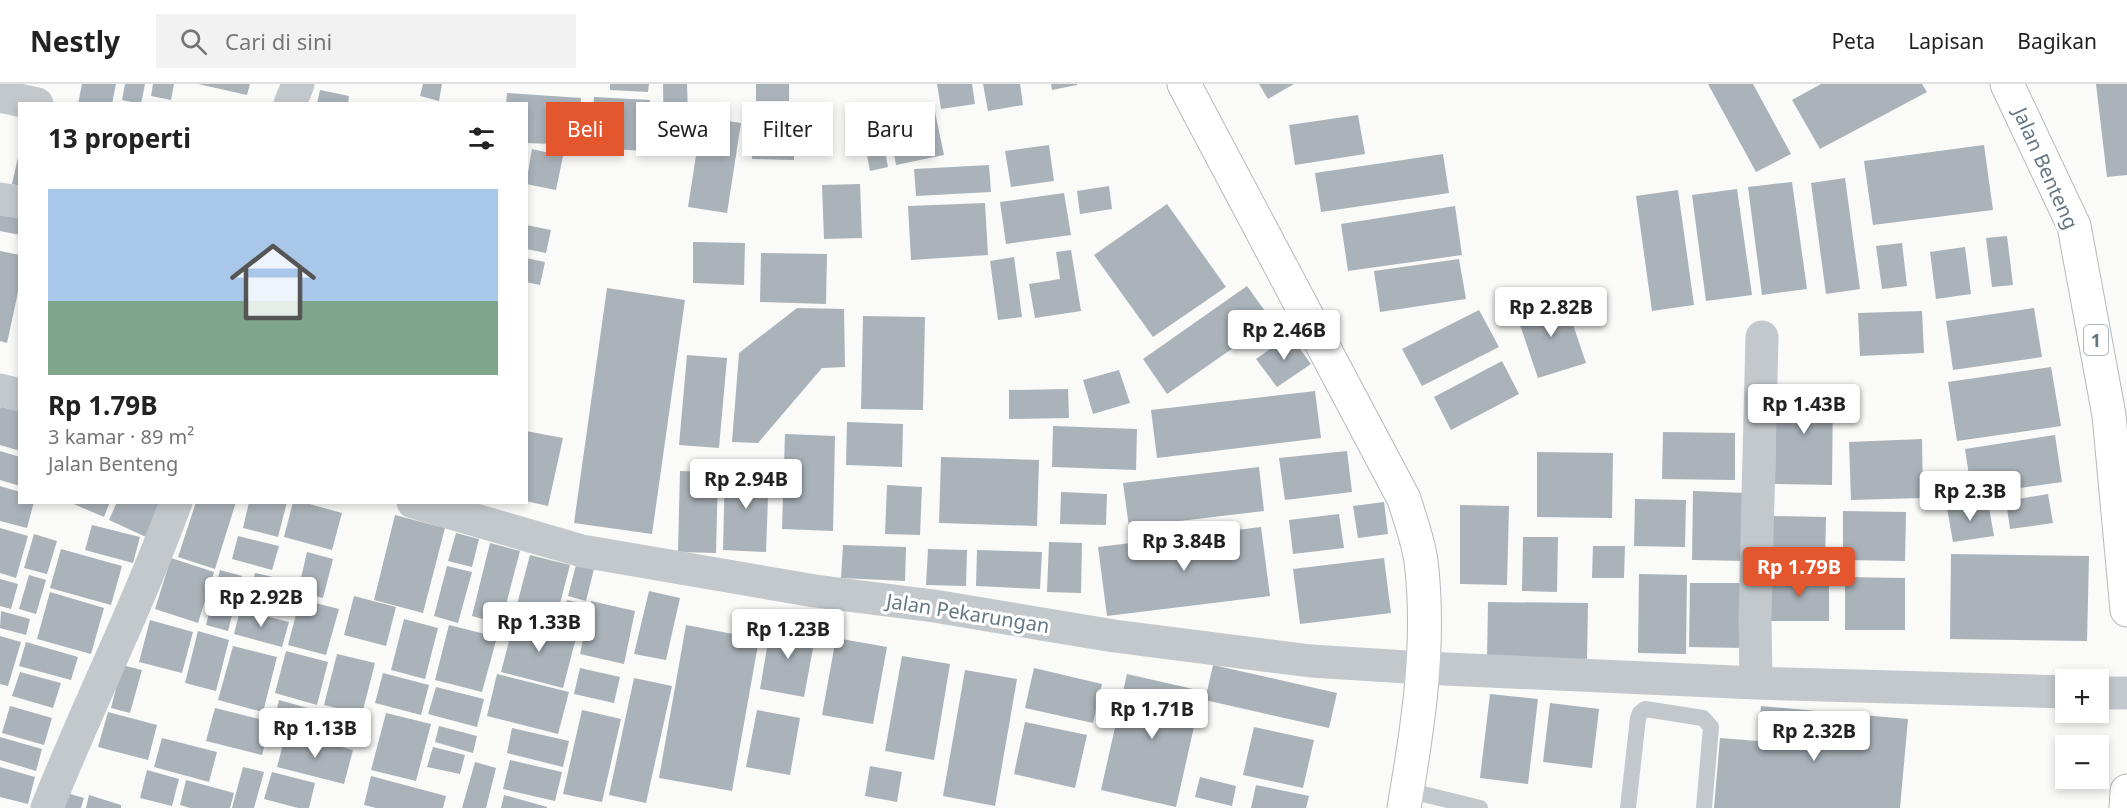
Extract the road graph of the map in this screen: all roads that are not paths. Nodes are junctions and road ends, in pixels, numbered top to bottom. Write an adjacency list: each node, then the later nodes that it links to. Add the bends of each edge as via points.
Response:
1 (298, 84): 6 (street)
2 (1184, 84): 15 (main road, via 1404,499 1421,559)
3 (2007, 84): 14 (main road, Jalan Benteng / 1, via 2073,226 2109,415)
4 (0, 96): 5 (street)
5 (28, 102)
6 (291, 102)
7 (0, 199): 8 (street)
8 (18, 202)
9 (1762, 337): 16 (street)
10 (0, 390): 11 (street)
11 (18, 394)
12 (175, 504): 22 (street)
13 (420, 504): 15 (street, Jalan Pekarungan, via 582,551 815,591 1137,639 1311,661)
14 (2127, 610)
15 (1423, 668): 16 (street, Jalan Pekarungan); 21 (main road)
16 (1756, 683): 17 (street, Jalan Pekarungan)
17 (2055, 692)
18 (2109, 693): 19 (street)
19 (2127, 693)
20 (2127, 791): 26 (main road)
21 (1405, 799): 23 (lane)
22 (47, 808)
23 (1479, 808)
24 (1628, 808): 25 (lane, via 1638,718 1645,709 1703,718 1711,727)
25 (1704, 808)
26 (2126, 808)

